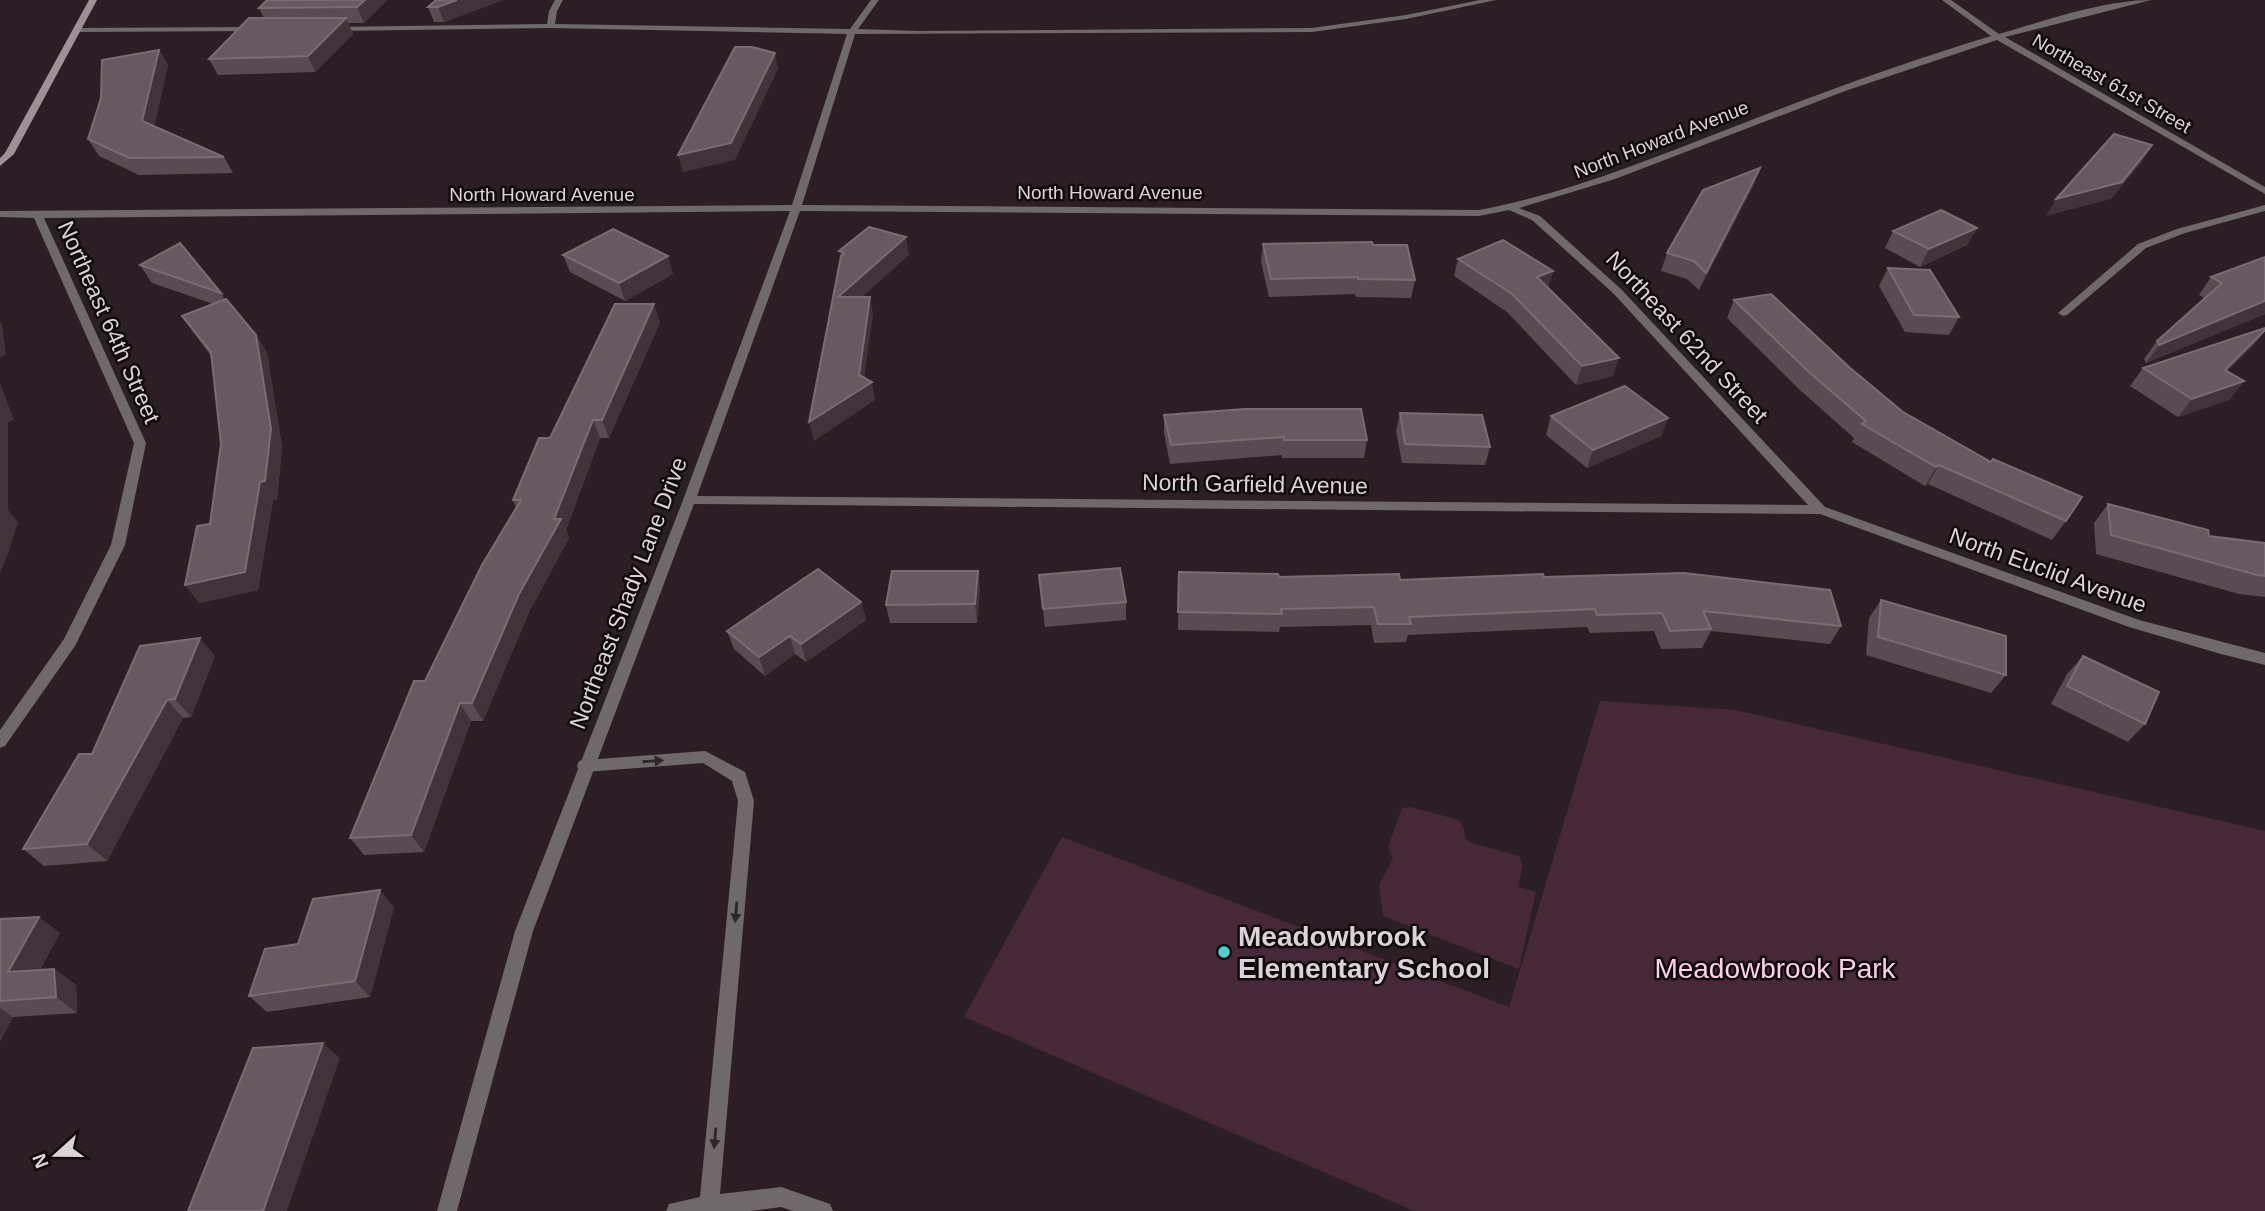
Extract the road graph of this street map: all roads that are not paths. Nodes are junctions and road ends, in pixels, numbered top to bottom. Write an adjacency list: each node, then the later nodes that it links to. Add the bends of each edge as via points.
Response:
1 (93, 0): 10 (street)
2 (559, 0): 7 (street)
3 (875, 0): 11 (street, Northeast Shady Lane Drive)
4 (1492, 0): 11 (street, via 1312,30)
5 (1946, 0): 12 (street, Northeast 61st Street)
6 (2147, 0): 12 (street, North Howard Avenue)
7 (551, 26): 9 (street); 11 (street)
8 (273, 29): 10 (street)
9 (325, 29)
10 (77, 30): 13 (street)
11 (852, 32): 17 (street, Northeast Shady Lane Drive)
12 (1995, 36): 14 (street, Northeast 61st Street); 15 (street, North Howard Avenue, via 1886,72 1565,195)
13 (0, 163)
14 (2265, 191)
15 (1511, 208): 17 (street, North Howard Avenue, via 1479,213); 22 (street, Northeast 62nd Street, via 1536,218 1616,291)
16 (2265, 208): 20 (street, via 2142,246)
17 (796, 209): 19 (street, North Howard Avenue); 21 (street, Northeast Shady Lane Drive)
18 (0, 214): 19 (street, Northeast 64th Street)
19 (38, 215): 24 (street, Northeast 64th Street, via 141,443 118,545 70,642)
20 (2063, 313)
21 (689, 500): 22 (street, North Garfield Avenue); 25 (street, Northeast Shady Lane Drive)
22 (1820, 510): 23 (street, North Euclid Avenue, via 2155,630)
23 (2265, 659)
24 (0, 741)
25 (585, 766): 26 (street, one-way to 26, via 705,757 739,777 746,801); 27 (street, Northeast Shady Lane Drive, via 524,931)
26 (709, 1206): 28 (street); 29 (street, via 781,1197)
27 (447, 1211)
28 (676, 1211)
29 (823, 1211)

